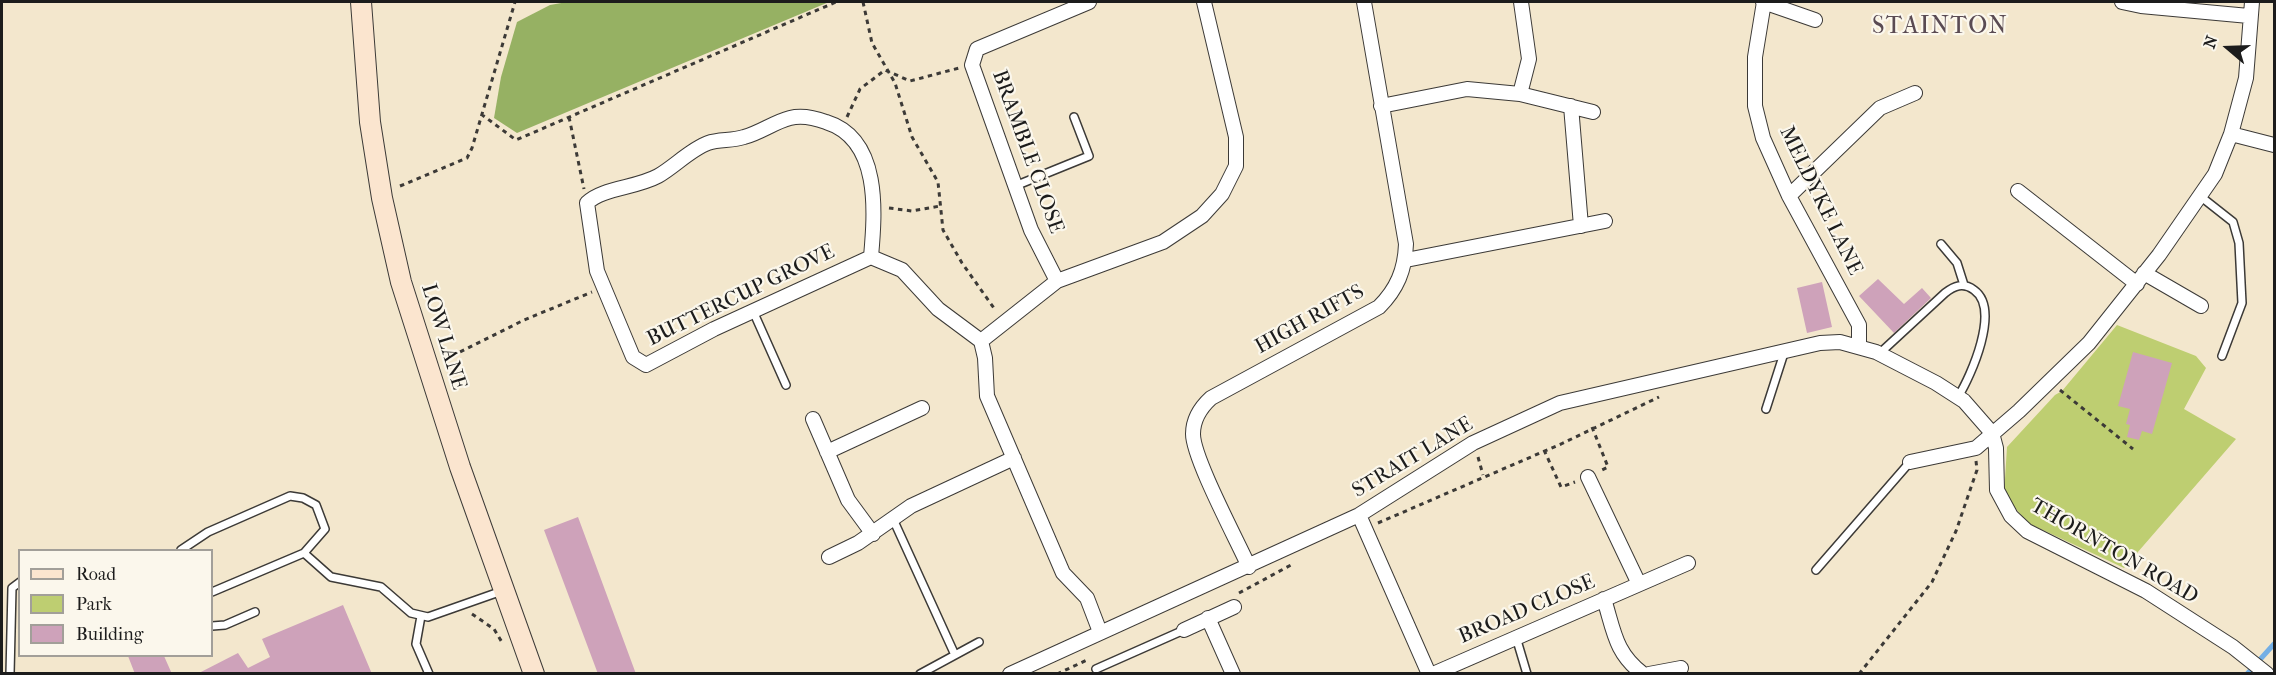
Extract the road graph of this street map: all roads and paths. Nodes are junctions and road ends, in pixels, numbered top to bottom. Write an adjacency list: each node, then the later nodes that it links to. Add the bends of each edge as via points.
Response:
1 (361, 2): 79 (main road, LOW LANE, via 370,122 401,282)
2 (514, 2): 21 (path)
3 (836, 2): 22 (path)
4 (863, 2): 15 (path, via 873,43)
5 (1089, 2): 14 (street, BRAMBLE CLOSE, via 977,49)
6 (1204, 2): 41 (street, via 1236,137 1236,166 1222,194 1202,216 1164,242)
7 (1364, 2): 18 (street, HIGH RIFTS)
8 (1521, 2): 17 (street, via 1529,59)
9 (1764, 2): 13 (street); 29 (street, MELDYKE LANE, via 1755,57 1755,106 1763,138)
10 (2122, 2): 12 (street)
11 (2252, 2): 12 (street)
12 (2250, 16): 25 (street, via 2246,78)
13 (1815, 20)
14 (972, 64): 15 (path, via 910,81); 27 (street, BRAMBLE CLOSE)
15 (885, 70): 24 (path, via 860,89); 34 (path, via 895,83 912,137 938,182)
16 (1915, 93): 29 (street, via 1880,108)
17 (1521, 94): 18 (street, via 1467,89); 19 (street)
18 (1382, 106): 39 (street, HIGH RIFTS)
19 (1571, 106): 20 (street); 36 (street)
20 (1593, 112)
21 (481, 114): 22 (path, via 516,140); 31 (path, via 467,158 400,184)
22 (569, 117): 32 (path)
23 (1074, 117): 27 (lane, via 1089,156)
24 (841, 129): 32 (street, via 812,117 791,117 756,134 708,143 637,186 595,195); 33 (street, via 859,146 873,182)
25 (2231, 134): 26 (street); 30 (street, via 2215,174)
26 (2274, 145)
27 (1015, 186): 41 (street, BRAMBLE CLOSE, via 1031,230)
28 (2018, 191): 40 (street)
29 (1789, 196): 48 (street, MELDYKE LANE, via 1859,325)
30 (2200, 196): 40 (street); 52 (lane, via 2233,222 2239,243 2242,303)
31 (401, 197)
32 (587, 203): 43 (street, BUTTERCUP GROVE, via 597,271)
33 (873, 206): 34 (path, via 912,210); 38 (street)
34 (940, 206): 46 (path, via 943,230)
35 (1605, 221): 36 (street)
36 (1581, 226): 39 (street)
37 (1941, 244): 42 (lane, via 1957,263)
38 (871, 258): 45 (street, BUTTERCUP GROVE); 47 (street, via 902,270 938,309)
39 (1406, 260): 75 (street, HIGH RIFTS, via 1390,296 1379,308 1211,398 1195,419 1194,446)
40 (2140, 279): 44 (street); 53 (street, via 2089,343)
41 (1057, 281): 46 (street)
42 (1964, 285): 51 (lane, via 1945,293); 56 (lane, via 1977,291 1985,315 1976,361)
43 (604, 287): 45 (street, BUTTERCUP GROVE, via 633,357 646,365); 50 (path, via 524,320 444,360)
44 (2201, 306)
45 (753, 311): 54 (lane)
46 (1003, 323): 47 (street)
47 (981, 341): 63 (street, via 987,396)
48 (1859, 345): 49 (street, STRAIT LANE, via 1820,343); 51 (street, STRAIT LANE)
49 (1785, 350): 58 (lane); 67 (street, STRAIT LANE, via 1560,403 1473,443)
50 (442, 353)
51 (1880, 354): 56 (street, STRAIT LANE)
52 (2222, 356)
53 (2048, 383): 60 (street); 61 (path)
54 (786, 385)
55 (1660, 396): 69 (path)
56 (1958, 397): 60 (street, STRAIT LANE)
57 (922, 408): 62 (street)
58 (1766, 409)
59 (813, 419): 62 (street)
60 (1992, 434): 64 (street, via 1976,448); 106 (street, THORNTON ROAD, via 1997,490 2011,516 2027,531 2146,591 2233,647)
61 (2133, 449)
62 (827, 452): 70 (street, via 848,500)
63 (1014, 458): 68 (street, via 911,506); 88 (street, via 1063,573 1087,598)
64 (1910, 462): 76 (lane)
65 (1976, 464): 105 (path, via 1956,531 1932,582)
66 (1588, 477): 78 (street)
67 (1359, 515): 69 (street); 75 (street, STRAIT LANE)
68 (893, 519): 70 (street); 93 (lane)
69 (1366, 529): 103 (street)
70 (873, 534): 73 (street)
71 (182, 549): 72 (lane, via 208,532 296,495 316,505 325,529)
72 (304, 553): 80 (lane); 84 (lane, via 331,577 381,587 411,613)
73 (829, 556)
74 (1688, 563): 78 (street, BROAD CLOSE)
75 (1249, 567): 88 (street, STRAIT LANE)
76 (1816, 570)
77 (18, 584): 91 (lane, via 12,588)
78 (1639, 584): 81 (street, BROAD CLOSE)
79 (502, 591): 84 (lane, via 428,617); 99 (main road, LOW LANE)
80 (213, 592)
81 (1604, 599): 90 (street, BROAD CLOSE); 96 (street, via 1617,643 1628,663)
82 (1234, 607): 85 (street)
83 (255, 612): 86 (lane, via 225,626)
84 (421, 616): 98 (lane, via 416,644)
85 (1208, 618): 87 (street); 102 (street)
86 (213, 626)
87 (1184, 630): 95 (lane)
88 (1100, 632): 101 (street, STRAIT LANE)
89 (18, 637): 91 (lane)
90 (1516, 637): 103 (street, BROAD CLOSE); 104 (lane)
91 (10, 641): 97 (lane)
92 (980, 642): 93 (lane)
93 (955, 655): 100 (lane)
94 (1681, 668): 96 (street)
95 (1096, 669)
96 (1643, 673)
97 (9, 674)
98 (429, 674)
99 (534, 674)
100 (920, 674)
101 (1010, 674)
102 (1233, 674)
103 (1431, 674)
104 (1527, 674)
105 (1859, 674)
106 (2267, 674)

